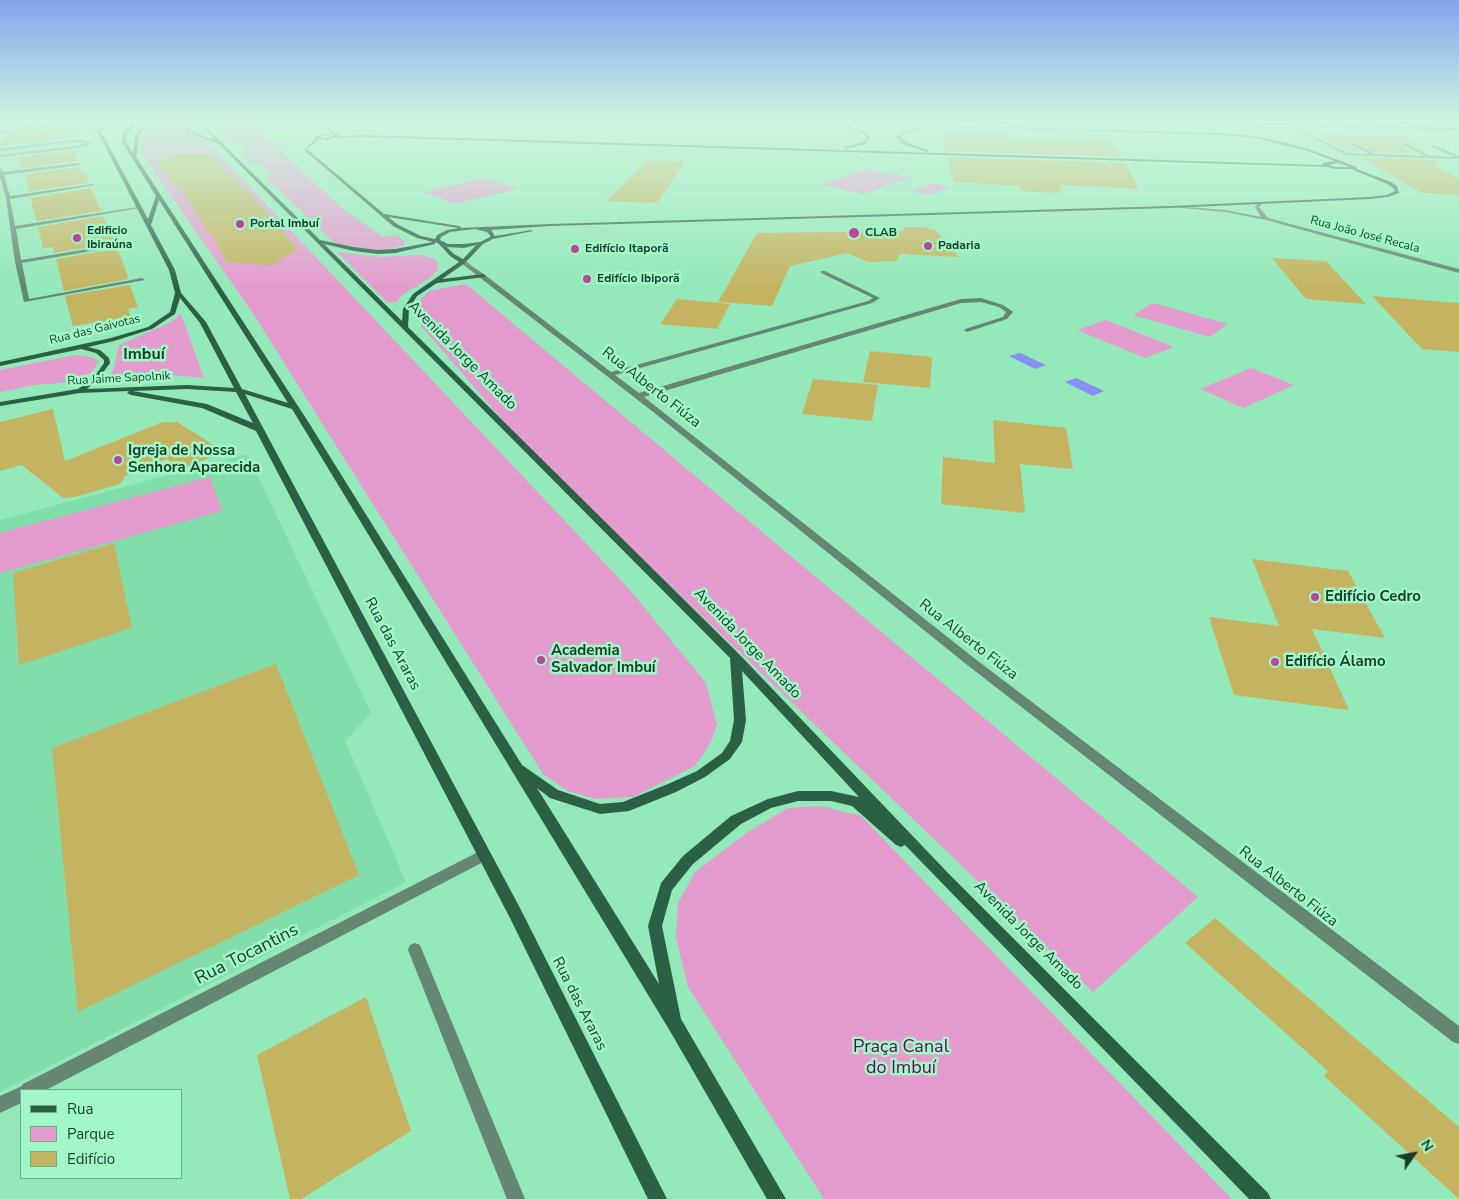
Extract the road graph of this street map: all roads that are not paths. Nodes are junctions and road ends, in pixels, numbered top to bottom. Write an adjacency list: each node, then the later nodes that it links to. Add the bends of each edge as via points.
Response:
1 (2, 176): 9 (street)
2 (122, 176): 12 (street, Rua das Araras)
3 (146, 176): 8 (street)
4 (254, 176): 21 (street, Avenida Jorge Amado)
5 (337, 176): 13 (street, Rua Alberto Fiúza)
6 (1371, 176): 10 (street, via 1389,183 1397,192 1370,198)
7 (93, 185): 9 (street)
8 (159, 195): 15 (street); 43 (street)
9 (8, 198): 17 (street)
10 (1261, 203): 11 (street); 14 (street, via 1257,207)
11 (1170, 207): 14 (street, Rua João José Recala, via 1217,210); 16 (street)
12 (138, 208): 15 (street, Rua das Araras); 17 (street)
13 (383, 215): 18 (street); 22 (street, Rua Alberto Fiúza, via 410,234)
14 (1266, 219): 27 (street, Rua João José Recala)
15 (148, 225): 32 (street, Rua das Araras, via 172,270)
16 (569, 225): 19 (street); 20 (street)
17 (12, 228): 25 (street)
18 (470, 228): 19 (street); 22 (street, via 443,233)
19 (483, 229): 20 (street, via 492,233)
20 (492, 238): 23 (street)
21 (318, 241): 22 (street, via 378,252); 33 (street, Avenida Jorge Amado)
22 (439, 242): 23 (street, via 464,246); 26 (street, Rua Alberto Fiúza)
23 (481, 243): 26 (street)
24 (112, 247): 25 (street)
25 (18, 262): 30 (street, via 26,301)
26 (463, 262): 29 (street, Rua Alberto Fiúza); 31 (street)
27 (1459, 271)
28 (823, 272): 37 (street, via 877,298)
29 (483, 276): 31 (street); 37 (street, Rua Alberto Fiúza)
30 (142, 280)
31 (433, 281): 33 (street, via 409,301)
32 (178, 293): 35 (street, Rua das Gaivotas, via 173,313 160,322 134,334); 39 (street, Rua das Araras, via 204,322)
33 (405, 326): 45 (street, Avenida Jorge Amado)
34 (967, 330): 41 (street, via 1005,318 1010,312 981,300 961,301)
35 (78, 347): 36 (street, Rua das Gaivotas); 40 (street, via 98,351 107,358 107,364 97,377)
36 (0, 364)
37 (610, 374): 41 (street, Rua Alberto Fiúza)
38 (98, 390): 39 (street, Rua Jaime Sapolnik, via 187,387); 40 (street, Rua Jaime Sapolnik); 44 (street, via 188,402 233,417)
39 (239, 390): 43 (street, Rua Jaime Sapolnik); 44 (street, Rua das Araras)
40 (80, 391): 42 (street, Rua Jaime Sapolnik)
41 (638, 396): 51 (street, Rua Alberto Fiúza, via 970,661)
42 (0, 404)
43 (294, 407): 46 (street)
44 (259, 430): 47 (street, Rua das Araras)
45 (735, 657): 46 (street, via 740,720 736,742 726,756 701,774 624,807 600,810 554,794); 48 (street, Avenida Jorge Amado)
46 (516, 766): 50 (street)
47 (484, 854): 52 (street, Rua Tocantins); 56 (street, Rua das Araras)
48 (943, 877): 50 (street, via 856,801 831,796 798,796 768,804 736,820 688,860 666,887 655,926); 58 (street, Avenida Jorge Amado)
49 (415, 950): 55 (street)
50 (676, 1026): 57 (street)
51 (1459, 1036)
52 (31, 1089)
53 (20, 1095): 54 (street)
54 (0, 1105)
55 (516, 1199)
56 (658, 1199)
57 (777, 1199)
58 (1262, 1199)

